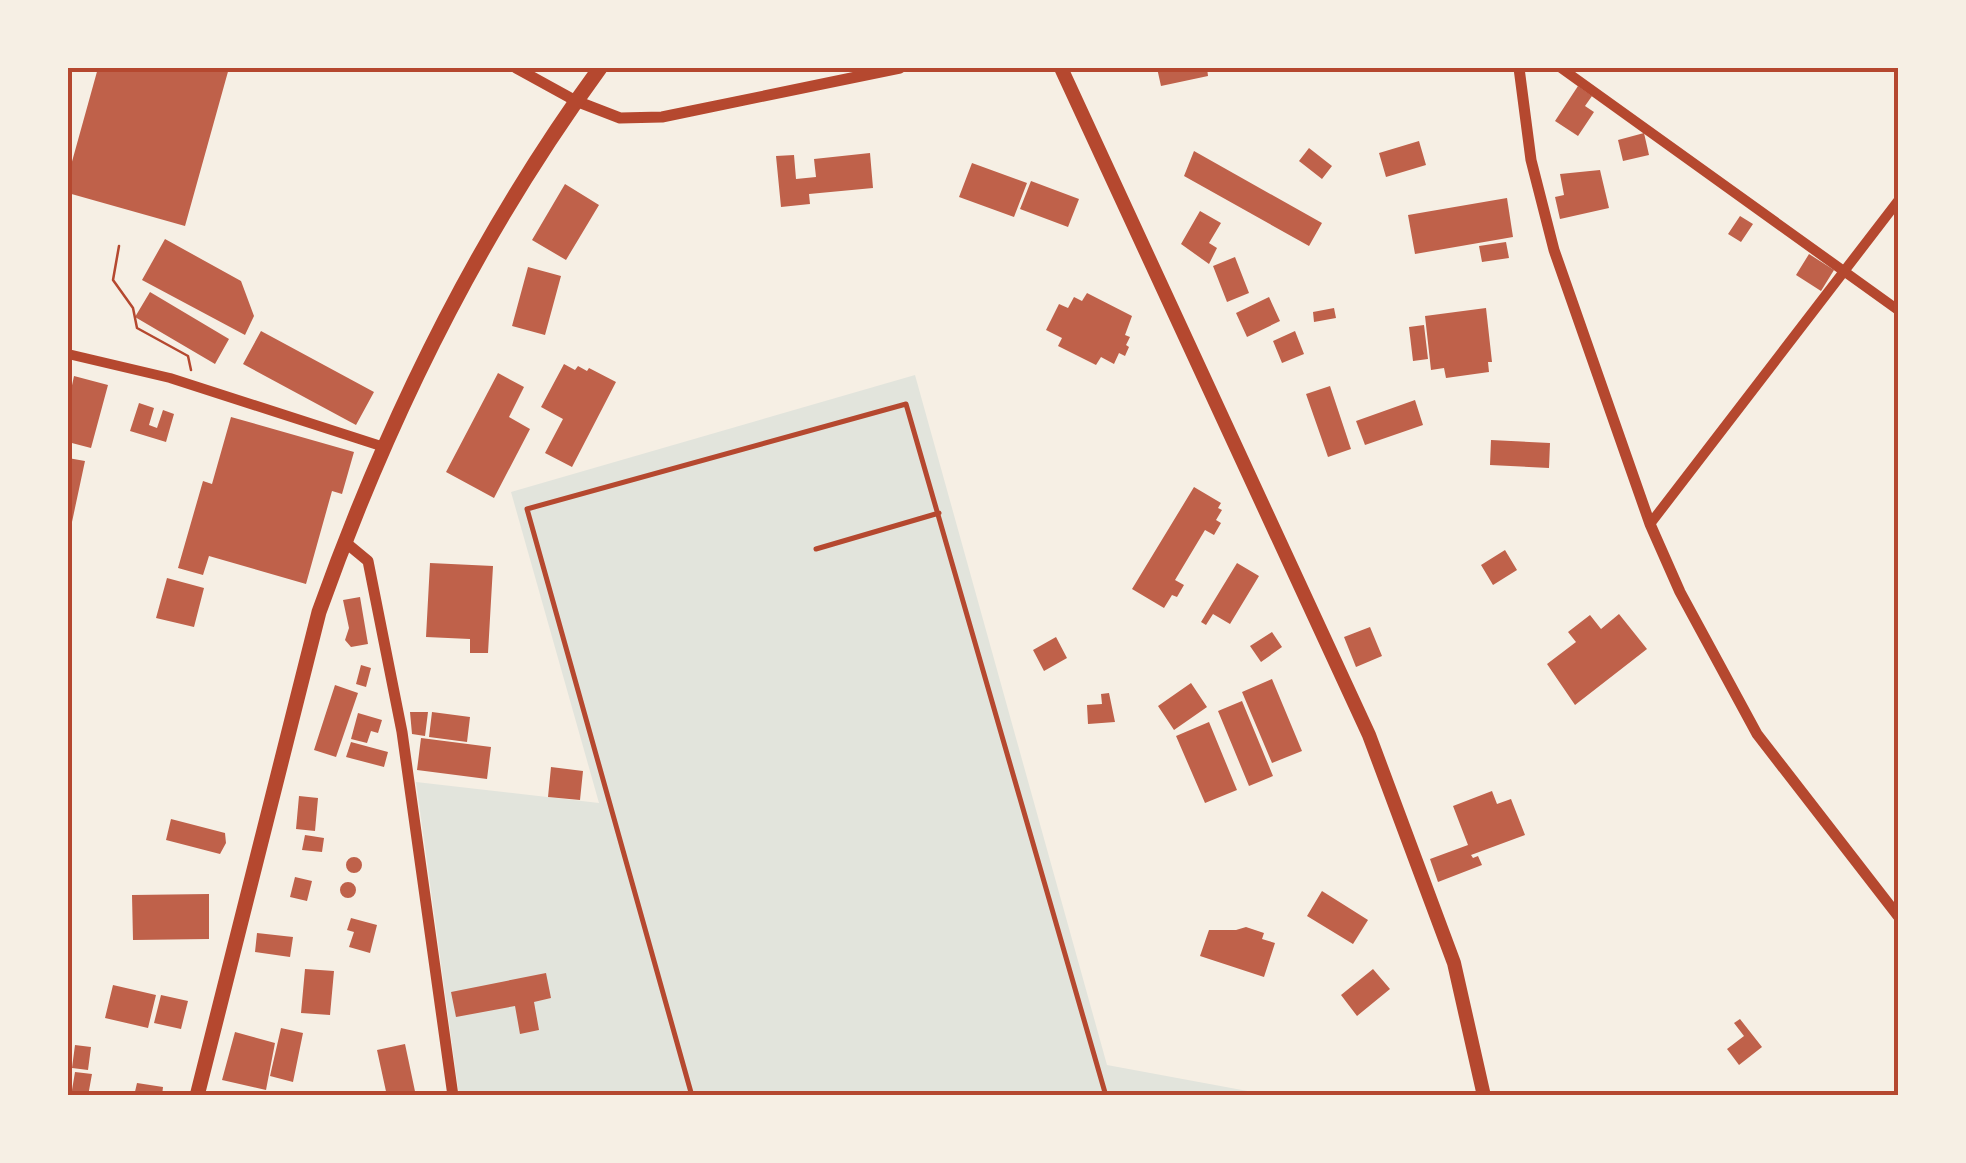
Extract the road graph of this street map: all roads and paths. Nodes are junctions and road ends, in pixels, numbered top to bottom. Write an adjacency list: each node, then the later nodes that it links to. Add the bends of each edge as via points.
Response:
1 (516, 68): 7 (street)
2 (600, 68): 7 (highway)
3 (900, 68): 7 (street, via 662,117 620,118)
4 (1061, 68): 24 (main road, via 1369,735 1454,964)
5 (1519, 68): 16 (street, via 1554,250)
6 (1561, 68): 10 (street)
7 (576, 101): 14 (highway, via 452,308)
8 (1898, 202): 10 (street)
9 (119, 246): 13 (path, via 113,280 133,308 137,328 188,356)
10 (1845, 270): 11 (street); 16 (street)
11 (1898, 310)
12 (68, 354): 13 (street)
13 (195, 386): 14 (street)
14 (384, 447): 17 (highway)
15 (939, 513): 18 (lane); 22 (lane, via 906,404 526,508); 23 (lane)
16 (1650, 524): 19 (street, via 1757,734)
17 (345, 542): 20 (highway, via 320,612); 21 (street, via 368,561 402,732)
18 (816, 550)
19 (1898, 916)
20 (197, 1096)
21 (453, 1096)
22 (692, 1096)
23 (1106, 1096)
24 (1484, 1096)

